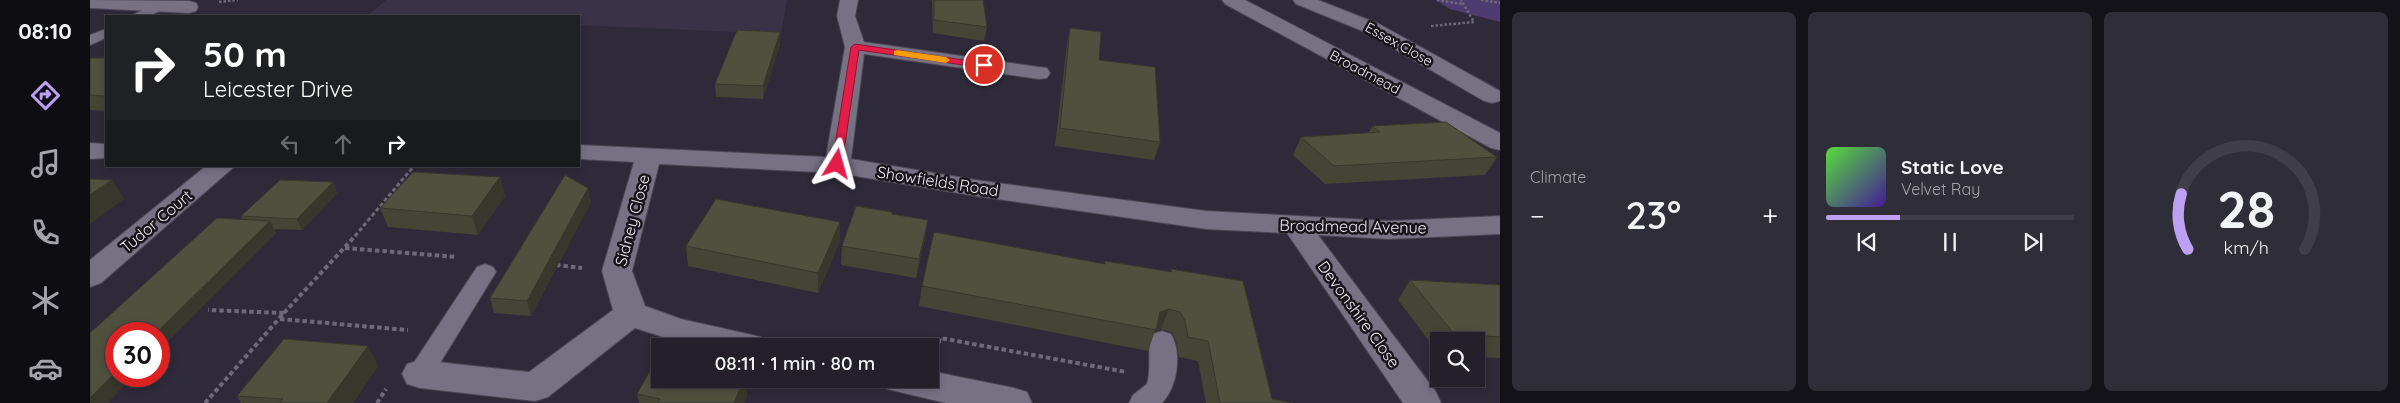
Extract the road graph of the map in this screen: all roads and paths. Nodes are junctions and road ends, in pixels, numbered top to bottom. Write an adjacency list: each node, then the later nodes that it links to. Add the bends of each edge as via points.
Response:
1 (238, 0): 8 (path)
2 (849, 0): 18 (street, via 846,16)
3 (1231, 0): 21 (street, Broadmead)
4 (1302, 0): 15 (street, Essex Close)
5 (1437, 0): 11 (path)
6 (1461, 0): 11 (path)
7 (1481, 0): 10 (path)
8 (219, 2)
9 (90, 3): 12 (street)
10 (1500, 3)
11 (1464, 4): 15 (path, via 1474,22)
12 (158, 6): 13 (street); 14 (lane)
13 (188, 7)
14 (140, 15)
15 (1378, 32): 20 (street, Essex Close)
16 (105, 34): 17 (lane)
17 (90, 42)
18 (855, 47): 19 (street); 27 (street)
19 (1039, 73)
20 (1496, 96): 21 (street)
21 (1424, 103): 22 (street, Broadmead)
22 (1500, 143)
23 (90, 151): 24 (street)
24 (105, 151)
25 (580, 152): 26 (street, Showfields Road)
26 (650, 154): 27 (street, Showfields Road); 37 (street, Sidney Close, via 617,271)
27 (837, 164): 30 (street, Showfields Road, via 976,188)
28 (221, 167): 34 (street, Tudor Court)
29 (413, 167): 36 (path, via 345,248)
30 (1206, 220): 31 (street, Broadmead Avenue)
31 (1296, 225): 32 (street, Broadmead Avenue, via 1388,230); 48 (street, Devonshire Close)
32 (1500, 225)
33 (486, 272): 39 (lane)
34 (90, 276)
35 (208, 310): 36 (path)
36 (284, 313): 38 (path)
37 (631, 314): 40 (street, via 677,331); 43 (street, via 535,387)
38 (279, 319): 39 (path); 45 (path)
39 (446, 333): 43 (lane)
40 (711, 338)
41 (1162, 340): 47 (lane, via 1165,373 1152,399)
42 (939, 342): 47 (path, via 940,338 1141,375)
43 (420, 374)
44 (939, 387): 46 (street)
45 (206, 403)
46 (1014, 403)
47 (1143, 403)
48 (1423, 403)

